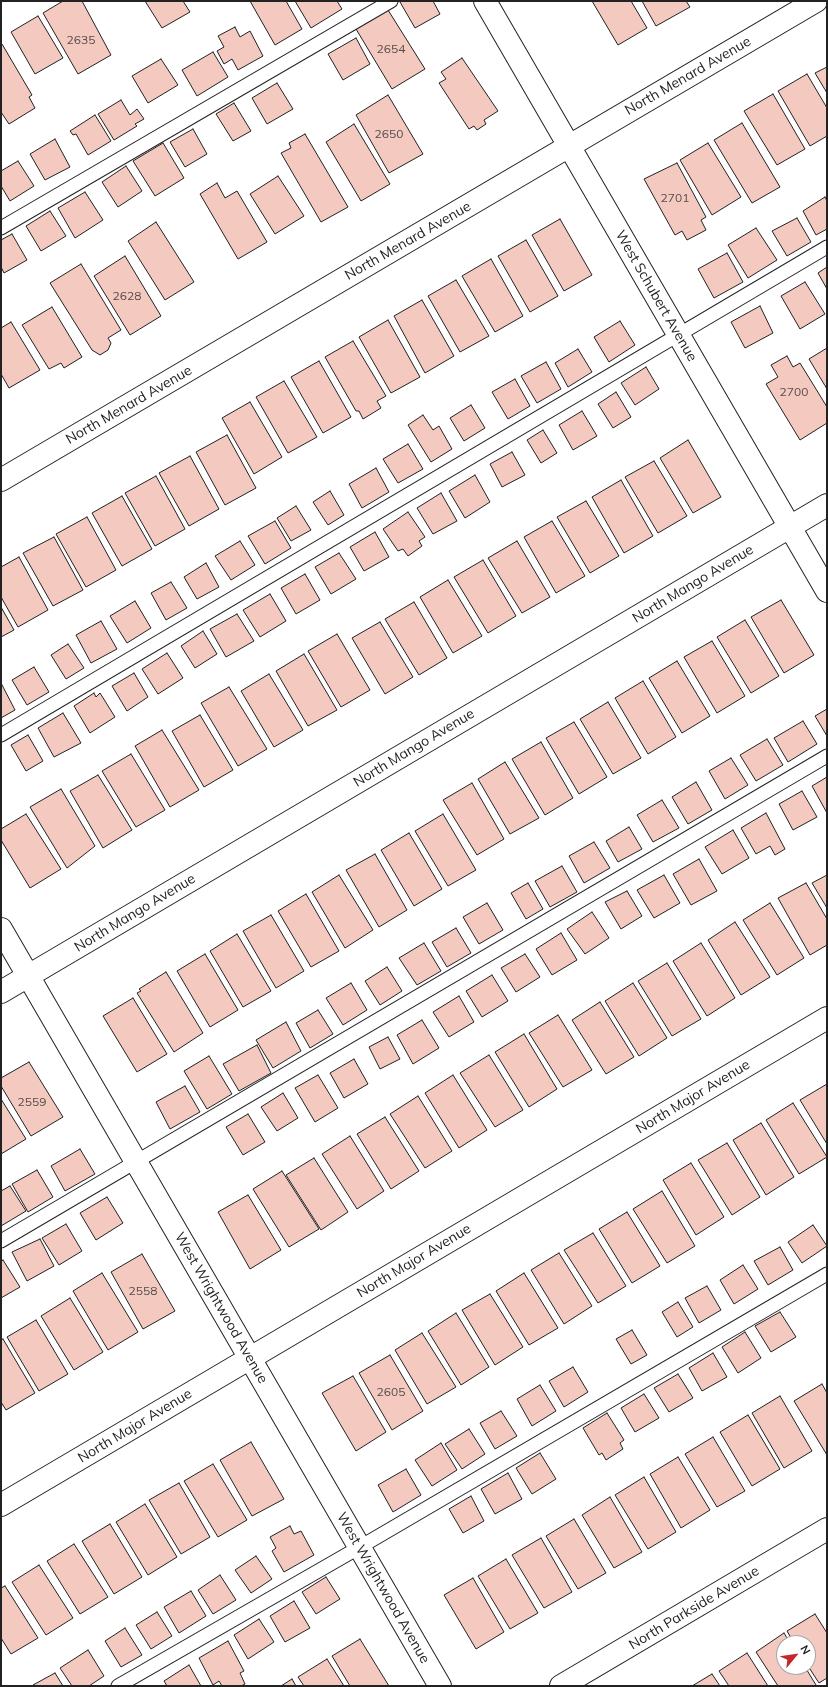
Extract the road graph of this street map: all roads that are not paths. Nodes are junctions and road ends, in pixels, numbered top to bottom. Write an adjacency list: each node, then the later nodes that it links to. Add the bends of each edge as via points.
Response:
1 (391, 1): 5 (lane)
2 (485, 1): 4 (street, West Schubert Avenue)
3 (816, 1): 4 (street, North Menard Avenue)
4 (569, 146): 7 (street, West Schubert Avenue); 8 (street, North Menard Avenue)
5 (1, 228)
6 (827, 247): 7 (lane)
7 (678, 334): 10 (street, West Schubert Avenue); 12 (lane)
8 (1, 480)
9 (827, 505): 10 (street, North Mango Avenue)
10 (790, 527): 11 (street, West Schubert Avenue); 15 (street, North Mango Avenue)
11 (827, 591)
12 (1, 735)
13 (827, 756): 18 (lane)
14 (1, 929): 15 (street, West Wrightwood Avenue)
15 (28, 976): 16 (street, North Mango Avenue); 18 (street, West Wrightwood Avenue)
16 (1, 992)
17 (827, 1018): 21 (street, North Major Avenue)
18 (136, 1161): 19 (lane); 21 (street, West Wrightwood Avenue)
19 (1, 1241)
20 (827, 1274): 24 (lane)
21 (250, 1358): 22 (street, North Major Avenue); 24 (street, West Wrightwood Avenue)
22 (1, 1505)
23 (827, 1529): 27 (street, North Parkside Avenue)
24 (360, 1547): 25 (lane); 26 (street, West Wrightwood Avenue)
25 (118, 1686)
26 (440, 1686)
27 (561, 1686)

